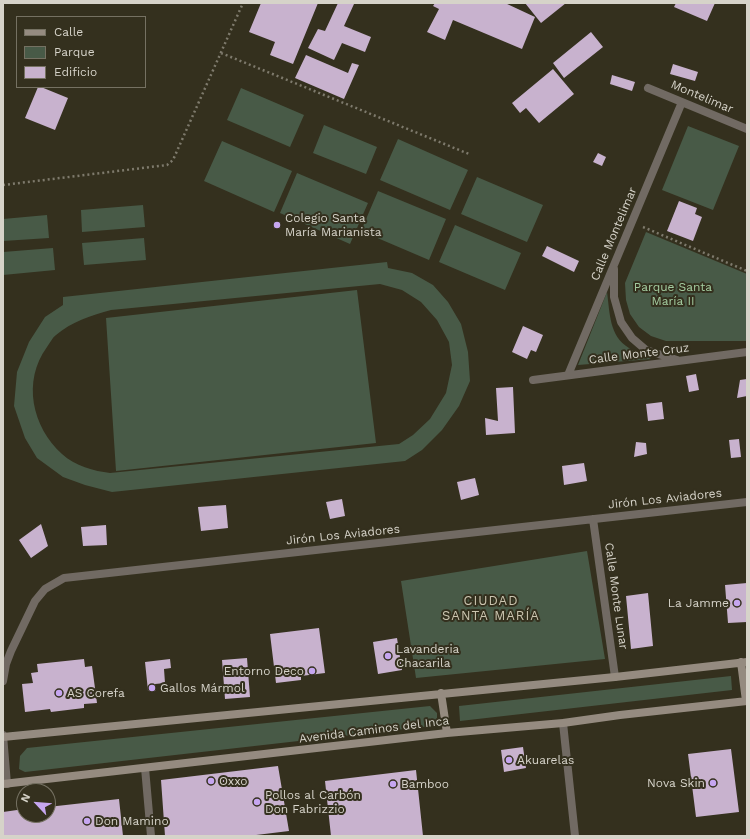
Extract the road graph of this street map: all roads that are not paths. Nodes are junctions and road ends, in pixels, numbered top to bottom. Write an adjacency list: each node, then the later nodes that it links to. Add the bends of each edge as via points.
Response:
1 (648, 88): 2 (street, Montelimar)
2 (682, 102): 3 (street, Montelimar); 4 (street, Calle Montelimar)
3 (747, 129)
4 (614, 264): 6 (street, via 614,297 621,322 632,338 646,350); 7 (street, Calle Montelimar)
5 (747, 352): 6 (street, Calle Monte Cruz)
6 (679, 361): 7 (street, Calle Monte Cruz)
7 (568, 375): 8 (street, Calle Monte Cruz)
8 (533, 380)
9 (747, 502): 10 (street, Jirón Los Aviadores)
10 (593, 520): 12 (street, Calle Monte Lunar); 13 (street, Jirón Los Aviadores, via 64,578 45,589 35,601 11,650)
11 (744, 662): 12 (main road); 15 (main road)
12 (615, 677): 14 (main road)
13 (3, 681)
14 (441, 693): 17 (main road); 18 (main road)
15 (747, 701): 16 (main road, Avenida Caminos del Inca)
16 (563, 723): 17 (main road, Avenida Caminos del Inca); 22 (street)
17 (447, 733): 19 (main road, Avenida Caminos del Inca)
18 (3, 736): 20 (street)
19 (145, 768): 20 (main road, Avenida Caminos del Inca); 21 (street)
20 (5, 784)
21 (151, 836)
22 (575, 836)

